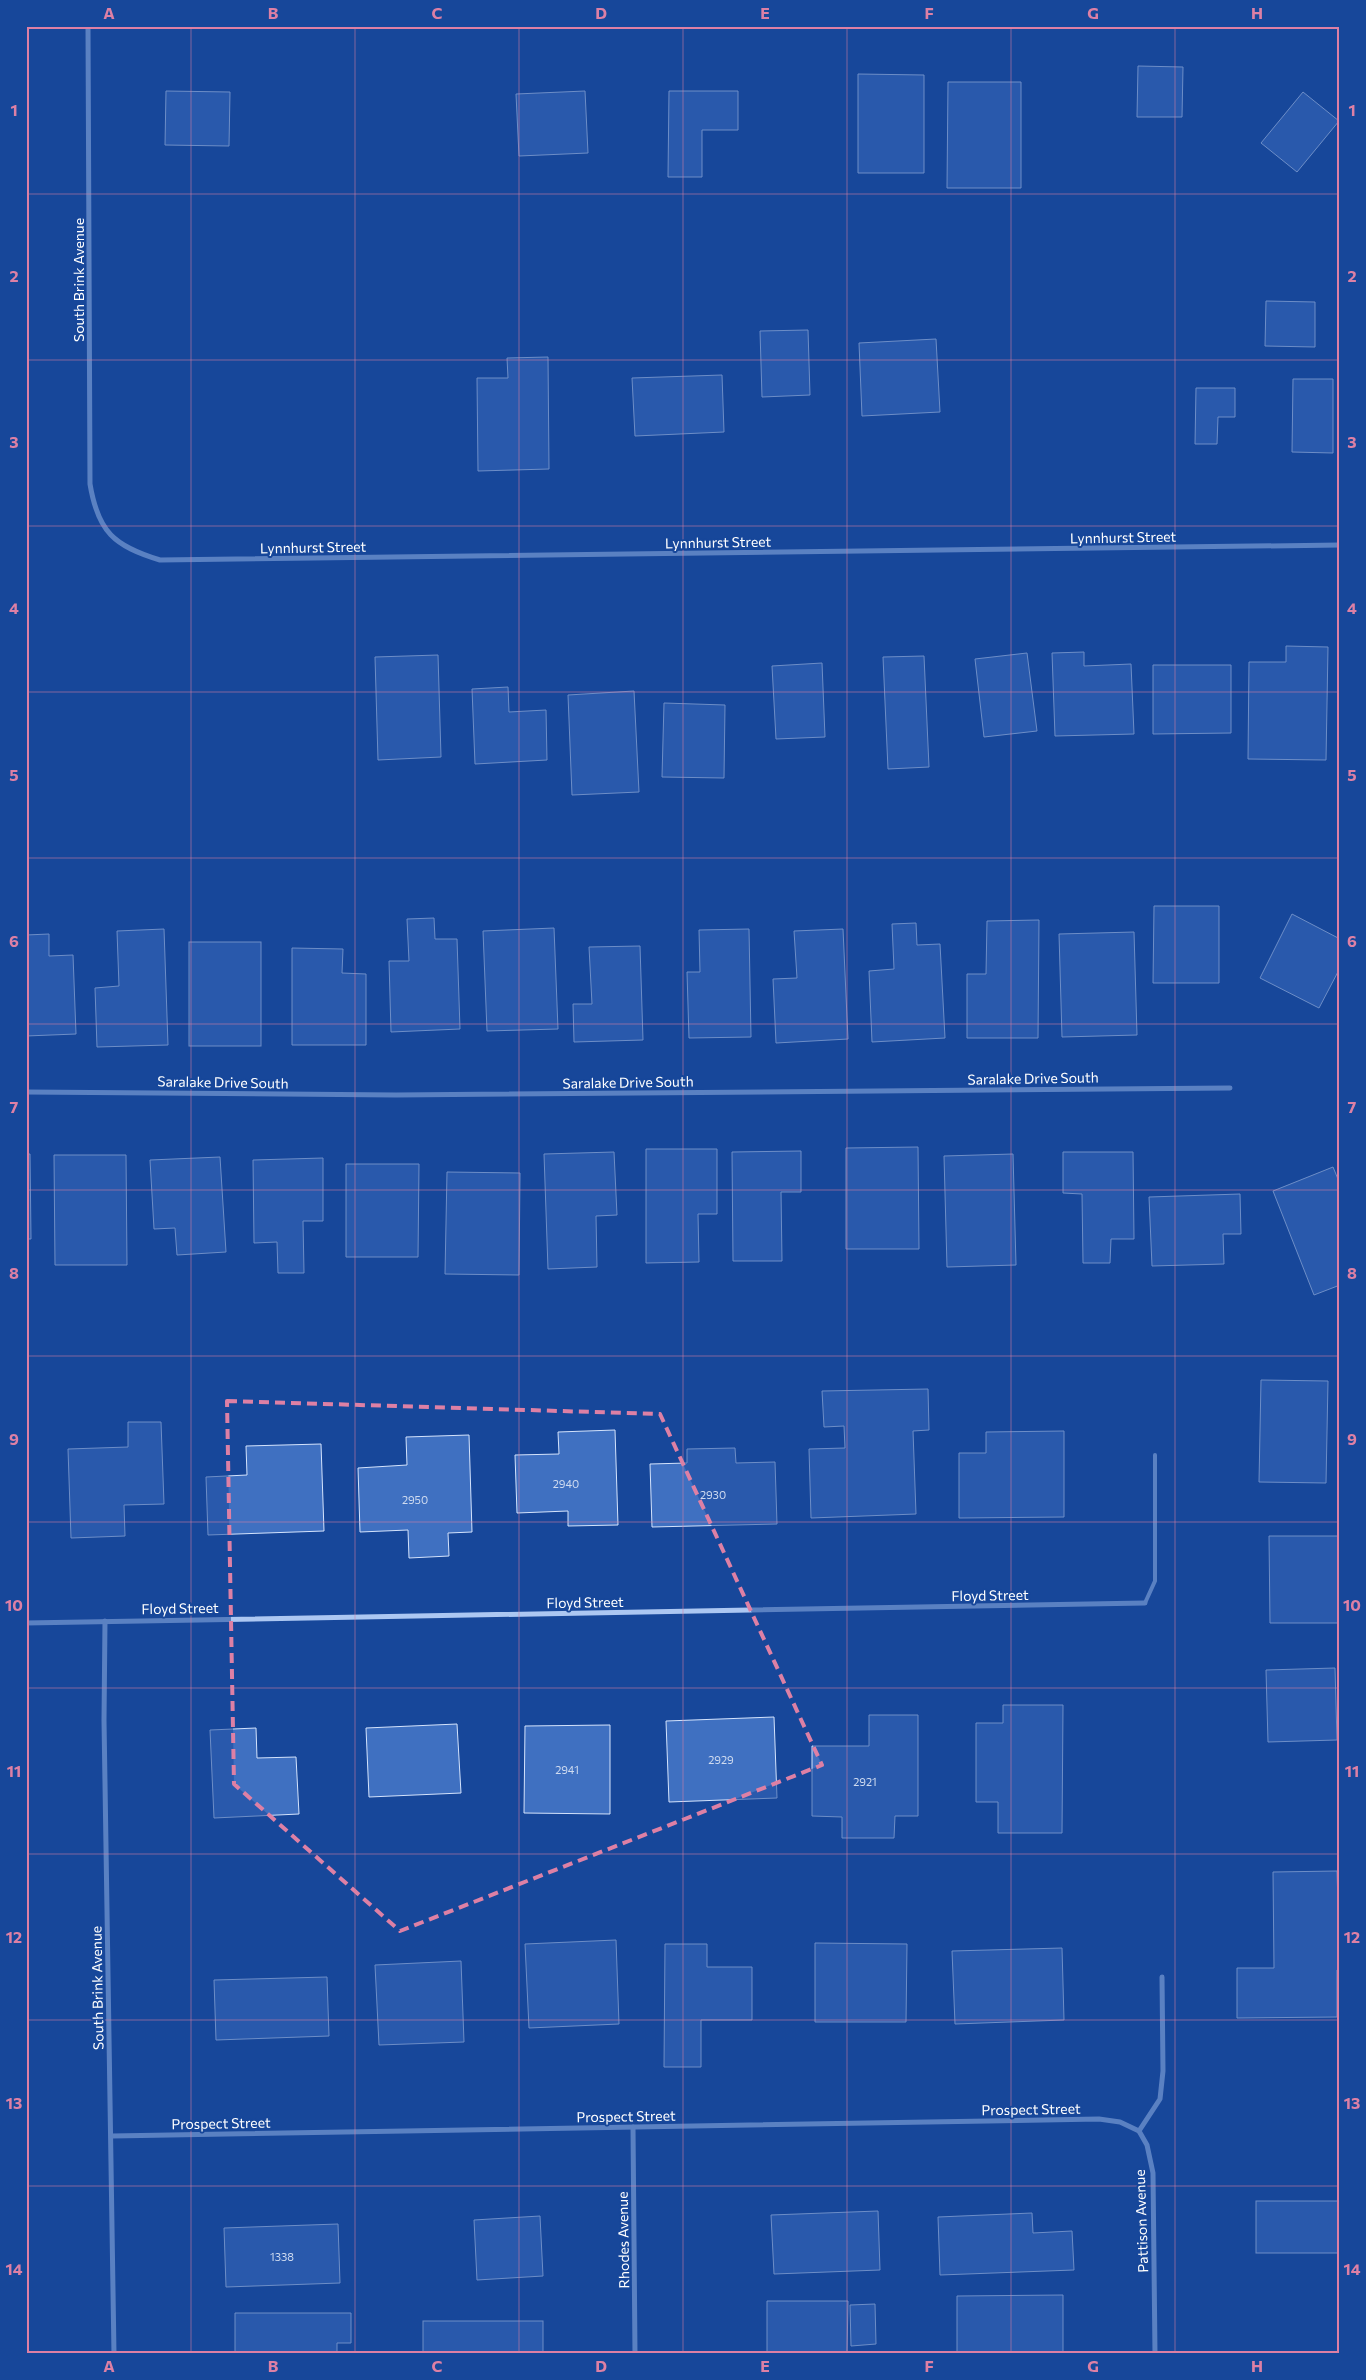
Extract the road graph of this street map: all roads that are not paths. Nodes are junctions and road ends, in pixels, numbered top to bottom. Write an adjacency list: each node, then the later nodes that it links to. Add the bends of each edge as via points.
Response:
1 (88, 26): 2 (street, South Brink Avenue, via 90,484 94,506)
2 (106, 530): 3 (street, Lynnhurst Street, via 133,552 160,560)
3 (1340, 546)
4 (1230, 1088): 5 (street, Saralake Drive South, via 396,1095)
5 (26, 1092)
6 (1155, 1455): 7 (lane, via 1155,1581)
7 (1145, 1603): 8 (street, Floyd Street)
8 (105, 1621): 9 (street, Floyd Street); 13 (street, South Brink Avenue)
9 (26, 1622)
10 (1162, 1977): 12 (street, via 1163,2071 1160,2099)
11 (632, 2127): 12 (street, Prospect Street, via 1100,2119 1120,2122); 13 (street, Prospect Street); 15 (street, Rhodes Avenue)
12 (1139, 2131): 16 (street, Pattison Avenue, via 1147,2145 1153,2173)
13 (112, 2136): 14 (street, South Brink Avenue)
14 (114, 2354)
15 (635, 2354)
16 (1155, 2354)

